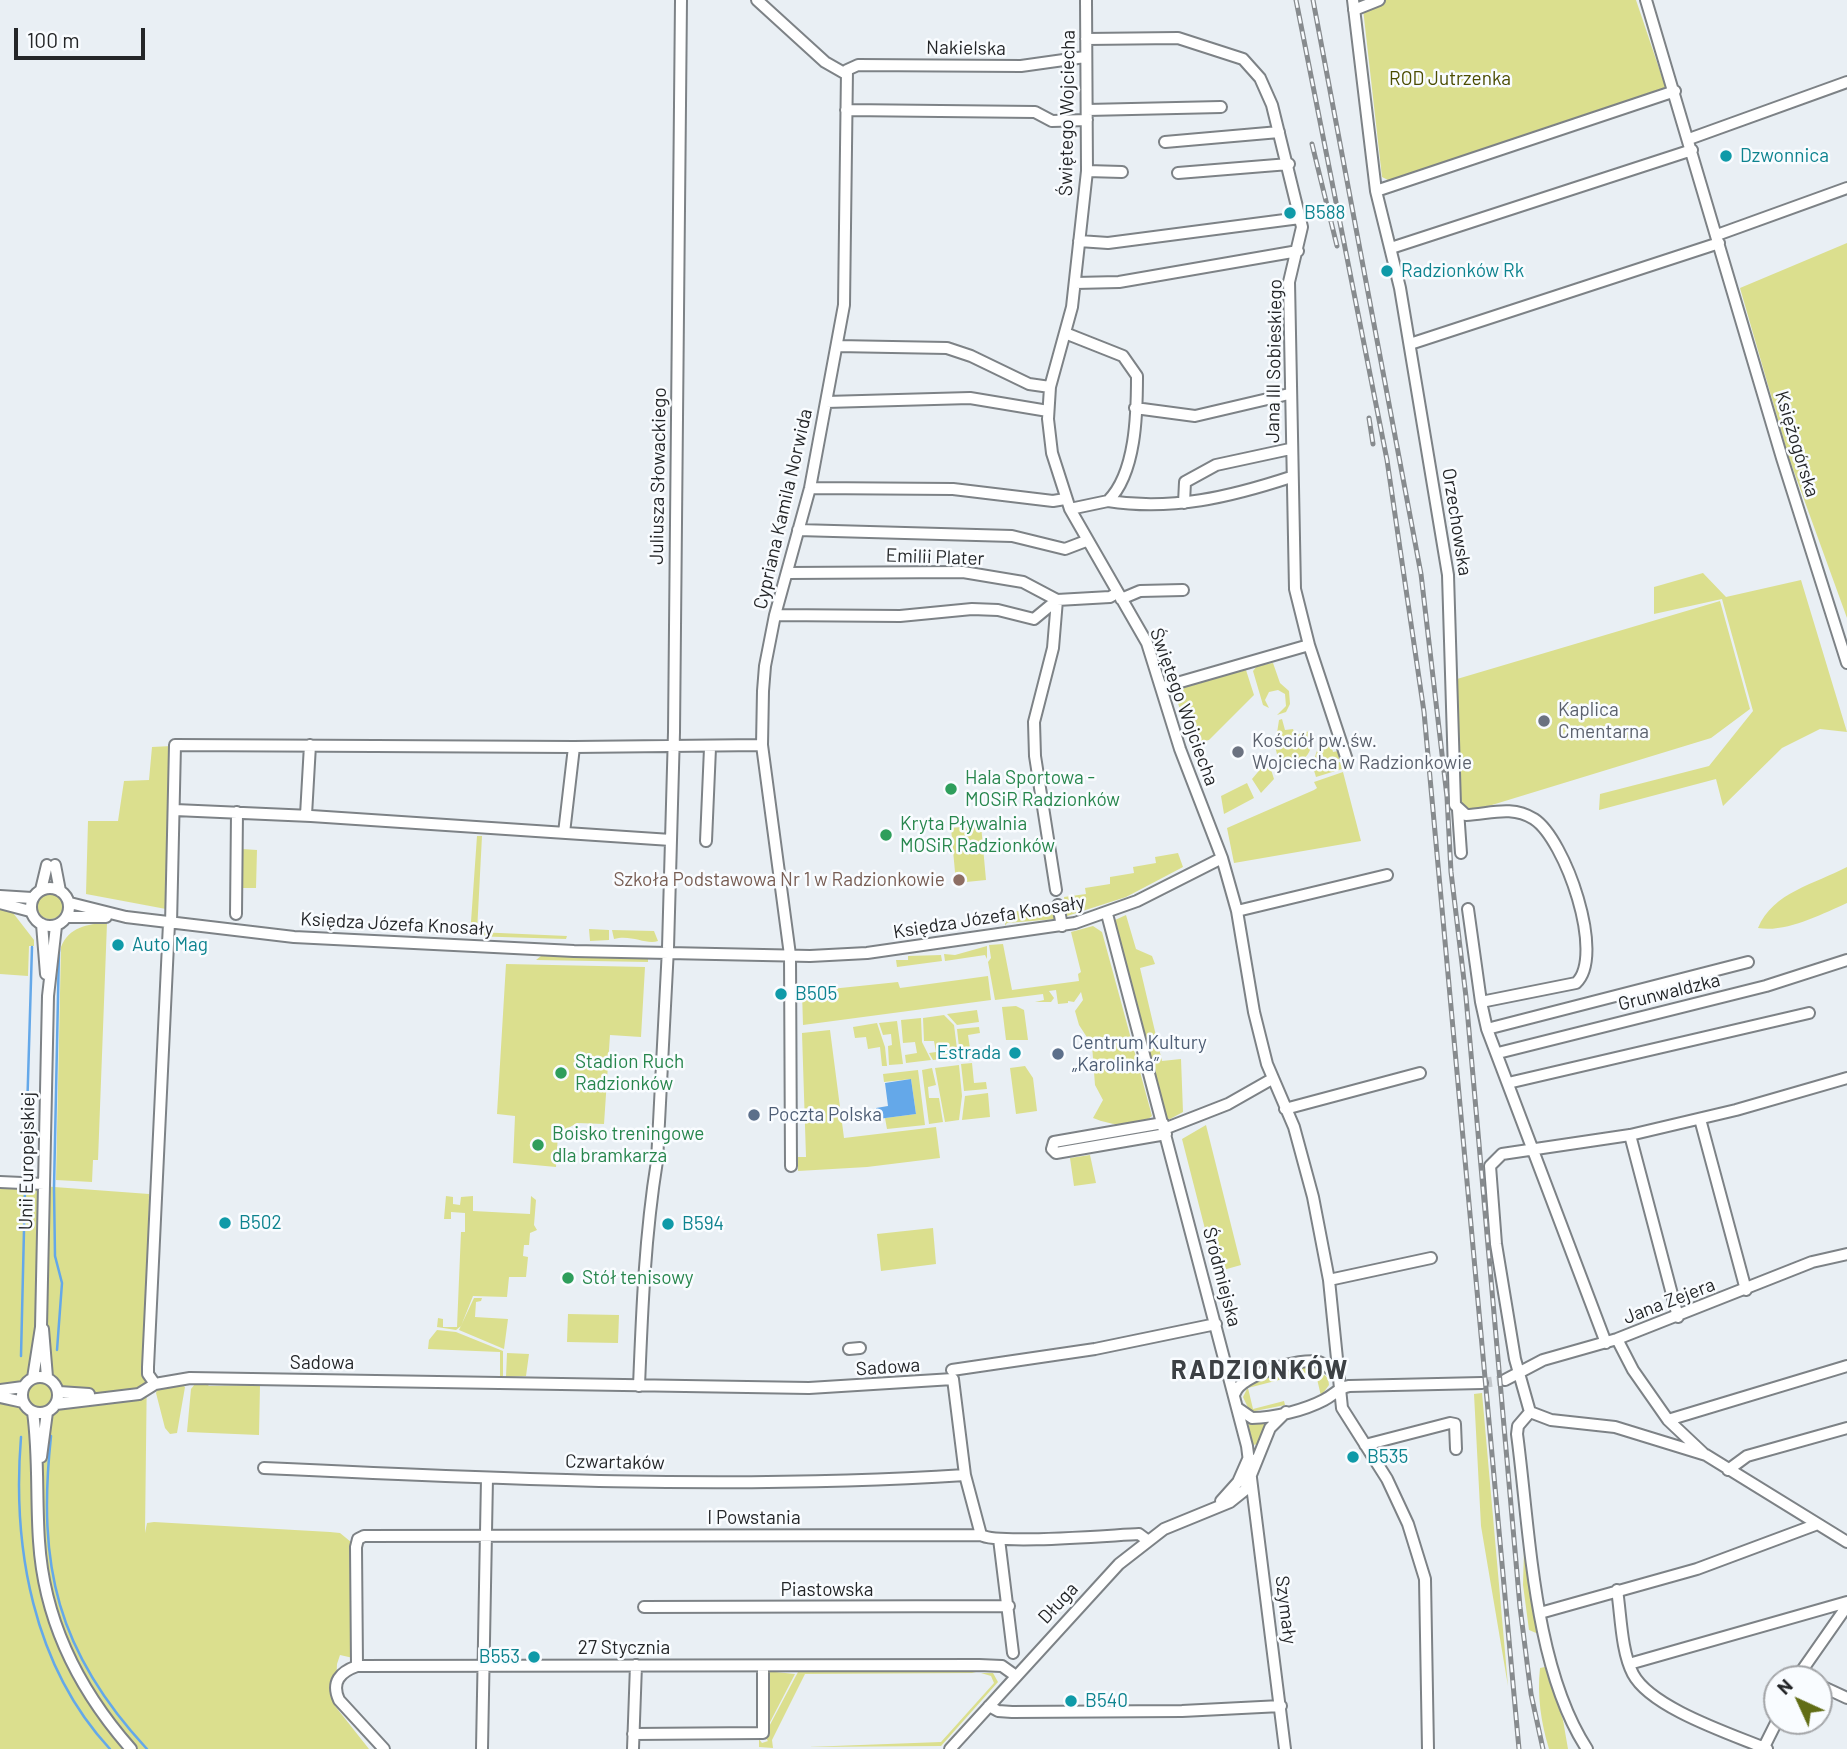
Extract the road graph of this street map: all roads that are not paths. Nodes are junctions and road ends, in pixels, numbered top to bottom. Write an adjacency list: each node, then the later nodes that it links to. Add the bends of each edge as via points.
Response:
1 (681, 0): 57 (street, Juliusza Słowackiego)
2 (757, 0): 9 (street, via 825,62)
3 (1086, 0): 7 (street, Świętego Wojciecha)
4 (1379, 0): 6 (street)
5 (1646, 0): 11 (street, Księżogórska)
6 (1354, 5): 23 (street, Orzechowska)
7 (1087, 39): 8 (street, Świętego Wojciecha); 15 (street, Jana III Sobieskiego, via 1178,38 1247,61 1260,78)
8 (1085, 57): 9 (street, Nakielska, via 1021,66 858,65); 14 (street, Świętego Wojciecha)
9 (846, 72): 13 (street, Cypriana Kamila Norwida)
10 (1847, 82): 17 (street)
11 (1675, 91): 17 (street, Księżogórska); 23 (street)
12 (1221, 107): 14 (street)
13 (846, 110): 14 (street, via 1035,112 1052,121); 32 (street, Cypriana Kamila Norwida, via 844,305)
14 (1087, 115): 19 (street, Świętego Wojciecha)
15 (1279, 132): 16 (street); 18 (street, Jana III Sobieskiego)
16 (1165, 142)
17 (1691, 145): 25 (street, Księżogórska); 27 (street)
18 (1289, 164): 21 (street); 24 (street, Jana III Sobieskiego)
19 (1087, 170): 20 (street); 26 (street, Świętego Wojciecha)
20 (1122, 172)
21 (1178, 173)
22 (1847, 188): 25 (street)
23 (1376, 191): 27 (street, Orzechowska)
24 (1300, 218): 26 (street, via 1108,243); 28 (street, Jana III Sobieskiego)
25 (1718, 239): 31 (street); 52 (street, Księżogórska)
26 (1079, 241): 29 (street, Świętego Wojciecha)
27 (1391, 247): 31 (street, Orzechowska)
28 (1298, 251): 29 (street, via 1119,282); 34 (street, Jana III Sobieskiego, via 1289,282)
29 (1075, 283): 30 (street, Świętego Wojciecha)
30 (1065, 333): 33 (street, Świętego Wojciecha); 36 (street, via 1123,356 1132,365 1138,376)
31 (1410, 344): 60 (street, Orzechowska, via 1448,575)
32 (837, 346): 33 (street, via 947,348 1029,384); 35 (street, Cypriana Kamila Norwida)
33 (1050, 387): 37 (street, Świętego Wojciecha)
34 (1289, 394): 36 (street, via 1195,416); 38 (street, Jana III Sobieskiego)
35 (826, 402): 37 (street, via 970,398); 40 (street, Cypriana Kamila Norwida)
36 (1135, 408): 41 (street, via 1126,471)
37 (1048, 411): 43 (street, Świętego Wojciecha, via 1052,453)
38 (1290, 449): 39 (street, Jana III Sobieskiego); 42 (street, via 1216,466 1185,482)
39 (1291, 477): 42 (street, via 1243,493); 51 (street, Jana III Sobieskiego, via 1295,589)
40 (810, 488): 43 (street, via 953,489); 44 (street, Cypriana Kamila Norwida)
41 (1108, 501): 42 (street, via 1138,506); 43 (street)
42 (1184, 503)
43 (1068, 504): 45 (street, Świętego Wojciecha)
44 (798, 530): 45 (street, via 1012,536 1065,549); 46 (street, Cypriana Kamila Norwida)
45 (1086, 541): 48 (street, Świętego Wojciecha)
46 (787, 573): 49 (street, Emilii Plater, via 963,572 1023,582); 50 (street, Cypriana Kamila Norwida)
47 (1183, 590): 48 (street)
48 (1119, 596): 49 (street); 53 (street, Świętego Wojciecha, via 1147,643)
49 (1057, 600): 50 (street, via 1034,619 972,609 900,616); 70 (street, via 1053,648 1034,722)
50 (775, 615): 54 (street, Cypriana Kamila Norwida, via 765,666)
51 (1309, 645): 53 (street); 59 (street, Jana III Sobieskiego)
52 (1847, 663)
53 (1163, 687): 68 (street, Świętego Wojciecha, via 1180,750)
54 (762, 745): 58 (street); 89 (street, Cypriana Kamila Norwida)
55 (310, 746): 56 (street); 61 (street, via 175,745); 63 (street)
56 (574, 747): 57 (street); 64 (street)
57 (673, 747): 58 (street); 65 (street, Juliusza Słowackiego)
58 (710, 748): 66 (street)
59 (1348, 763)
60 (1456, 807): 67 (street, Orzechowska); 93 (street, via 1466,815 1510,810 1535,820 1552,837 1563,858 1588,937 1589,958 1584,976 1576,983)
61 (175, 810): 62 (street); 84 (street)
62 (237, 812): 63 (street); 80 (street)
63 (306, 815): 64 (street)
64 (564, 833): 65 (street)
65 (671, 840): 88 (street, Juliusza Słowackiego)
66 (706, 841)
67 (1461, 853)
68 (1222, 858): 79 (street, Świętego Wojciecha); 81 (street, Księdza Józefa Knosały)
69 (1387, 875): 79 (street)
70 (1056, 890)
71 (60, 891): 72 (street); 72 (street, via 51,865); 75 (street)
72 (37, 894): 73 (street); 78 (street)
73 (0, 896)
74 (0, 903): 78 (street)
75 (70, 903): 82 (street); 83 (street, Księdza Józefa Knosały)
76 (1058, 905): 87 (street)
77 (1468, 909): 93 (street)
78 (30, 911): 85 (street)
79 (1237, 911): 99 (street, Świętego Wojciecha, via 1254,1012)
80 (236, 914)
81 (1107, 915): 87 (street, Księdza Józefa Knosały); 103 (street, Śródmiejska)
82 (67, 917): 83 (street, Księdza Józefa Knosały); 86 (street)
83 (126, 917): 84 (street, Księdza Józefa Knosały)
84 (170, 923): 88 (street, Księdza Józefa Knosały, via 336,939); 125 (street, via 148,1372)
85 (41, 924): 86 (street); 92 (street, Unii Europejskiej)
86 (56, 926): 92 (street, Unii Europejskiej)
87 (1062, 926): 89 (street, Księdza Józefa Knosały, via 867,953)
88 (667, 952): 89 (street, Księdza Józefa Knosały); 126 (street, via 657,1161)
89 (790, 955): 106 (street)
90 (1847, 960): 96 (street, Grunwaldzka, via 1766,986)
91 (1748, 962): 95 (street)
92 (48, 996): 108 (street, Unii Europejskiej)
93 (1481, 1002): 95 (street)
94 (1809, 1013): 100 (street)
95 (1487, 1028): 96 (street)
96 (1498, 1053): 100 (street)
97 (1420, 1073): 101 (street)
98 (1847, 1078): 102 (street)
99 (1272, 1079): 101 (street, Świętego Wojciecha); 103 (street, via 1228,1104)
100 (1508, 1083): 105 (street)
101 (1285, 1109): 111 (street, Świętego Wojciecha, via 1313,1197)
102 (1700, 1119): 104 (street); 112 (street)
103 (1164, 1129): 103 (street, via 1054,1142 1052,1150 1056,1153); 114 (street, Śródmiejska)
104 (1630, 1135): 105 (street); 113 (street)
105 (1532, 1149): 116 (street); 118 (street, via 1502,1154 1490,1166 1496,1244)
106 (792, 1166)
107 (0, 1182): 108 (street)
108 (44, 1184): 115 (street, Unii Europejskiej)
109 (1847, 1254): 112 (street, Jana Zejera, via 1812,1262)
110 (1430, 1258): 111 (street)
111 (1329, 1280): 120 (street, Świętego Wojciecha)
112 (1746, 1290): 113 (street, Jana Zejera)
113 (1678, 1317): 116 (street, Jana Zejera)
114 (1216, 1324): 119 (street, Sadowa); 131 (street, Śródmiejska)
115 (41, 1327): 121 (street, Unii Europejskiej); 122 (street, Unii Europejskiej)
116 (1611, 1341): 118 (street, Jana Zejera, via 1543,1360); 140 (street)
117 (1847, 1366): 140 (street)
118 (1520, 1374): 123 (street, Jana Zejera); 139 (street)
119 (953, 1375): 126 (street, Sadowa, via 809,1388); 149 (street)
120 (1336, 1375): 128 (street, Świętego Wojciecha); 131 (street, via 1325,1364 1309,1361 1247,1378)
121 (47, 1377): 122 (street); 130 (street)
122 (33, 1378): 127 (street)
123 (1505, 1380)
124 (1482, 1383): 128 (street)
125 (155, 1384): 126 (street, Sadowa, via 190,1378); 132 (street, Sadowa, via 139,1394)
126 (639, 1385)
127 (23, 1387): 129 (street); 134 (street)
128 (1338, 1389): 138 (street, via 1321,1402); 142 (street, Świętego Wojciecha, via 1346,1415)
129 (0, 1390)
130 (59, 1391): 132 (street); 135 (street)
131 (1235, 1393): 136 (street, Śródmiejska)
132 (109, 1396): 135 (street)
133 (0, 1397): 134 (street)
134 (23, 1402): 137 (street)
135 (52, 1408): 137 (street); 146 (street)
136 (1239, 1409): 138 (street, via 1252,1418); 145 (street, Śródmiejska)
137 (33, 1412): 146 (street)
138 (1286, 1412): 150 (street, Długa, via 1270,1428)
139 (1530, 1412): 144 (street, via 1552,1420 1615,1427); 165 (street, via 1517,1434)
140 (1668, 1420): 144 (street)
141 (1847, 1428): 148 (street, via 1746,1456)
142 (1365, 1445): 143 (street, via 1450,1423 1455,1424); 184 (street, Świętego Wojciecha, via 1408,1524 1425,1579)
143 (1456, 1450)
144 (1706, 1455): 148 (street)
145 (1249, 1457): 150 (street, Śródmiejska); 153 (street, Długa, via 1238,1482)
146 (38, 1466): 178 (street, via 40,1557 54,1618 83,1686)
147 (264, 1468): 151 (street, Czwartaków)
148 (1728, 1469): 155 (street)
149 (965, 1475): 151 (street, Czwartaków, via 855,1482); 156 (street)
150 (1253, 1476): 152 (street, Długa); 154 (street, Szymały)
151 (486, 1478): 157 (street)
152 (1230, 1502): 153 (street, Długa); 154 (street, via 1248,1503)
153 (1213, 1508): 159 (street, Długa)
154 (1256, 1514): 175 (street, Szymały)
155 (1815, 1525): 160 (street); 161 (street, via 1698,1569)
156 (981, 1535): 157 (street, I Powstania); 158 (street, I Powstania)
157 (486, 1536): 170 (street, I Powstania, via 358,1539); 171 (street)
158 (999, 1539): 159 (street, I Powstania, via 1139,1534); 163 (street)
159 (1147, 1540): 173 (street, Długa)
160 (1847, 1542)
161 (1617, 1590): 165 (street); 167 (street)
162 (1847, 1604): 167 (street); 169 (street)
163 (1009, 1606): 164 (street, Piastowska); 166 (street)
164 (644, 1607)
165 (1541, 1613): 177 (street, via 1553,1676)
166 (1013, 1653)
167 (1629, 1664): 185 (street, via 1651,1696)
168 (636, 1665): 171 (street, 27 Stycznia); 172 (street, 27 Stycznia); 176 (street)
169 (1808, 1665)
170 (357, 1666): 171 (street, 27 Stycznia); 179 (street, via 344,1671 334,1690)
171 (483, 1666): 180 (street)
172 (763, 1666): 173 (street, 27 Stycznia, via 998,1665); 176 (street, via 763,1733)
173 (1016, 1676): 174 (street, Długa)
174 (989, 1706): 175 (street, via 1012,1712); 182 (street, Długa)
175 (1281, 1706): 183 (street, Szymały)
176 (634, 1734): 181 (street)
177 (1585, 1748)
178 (131, 1749)
179 (384, 1749)
180 (482, 1749)
181 (633, 1749)
182 (950, 1749)
183 (1285, 1749)
184 (1428, 1749)
185 (1765, 1749)

